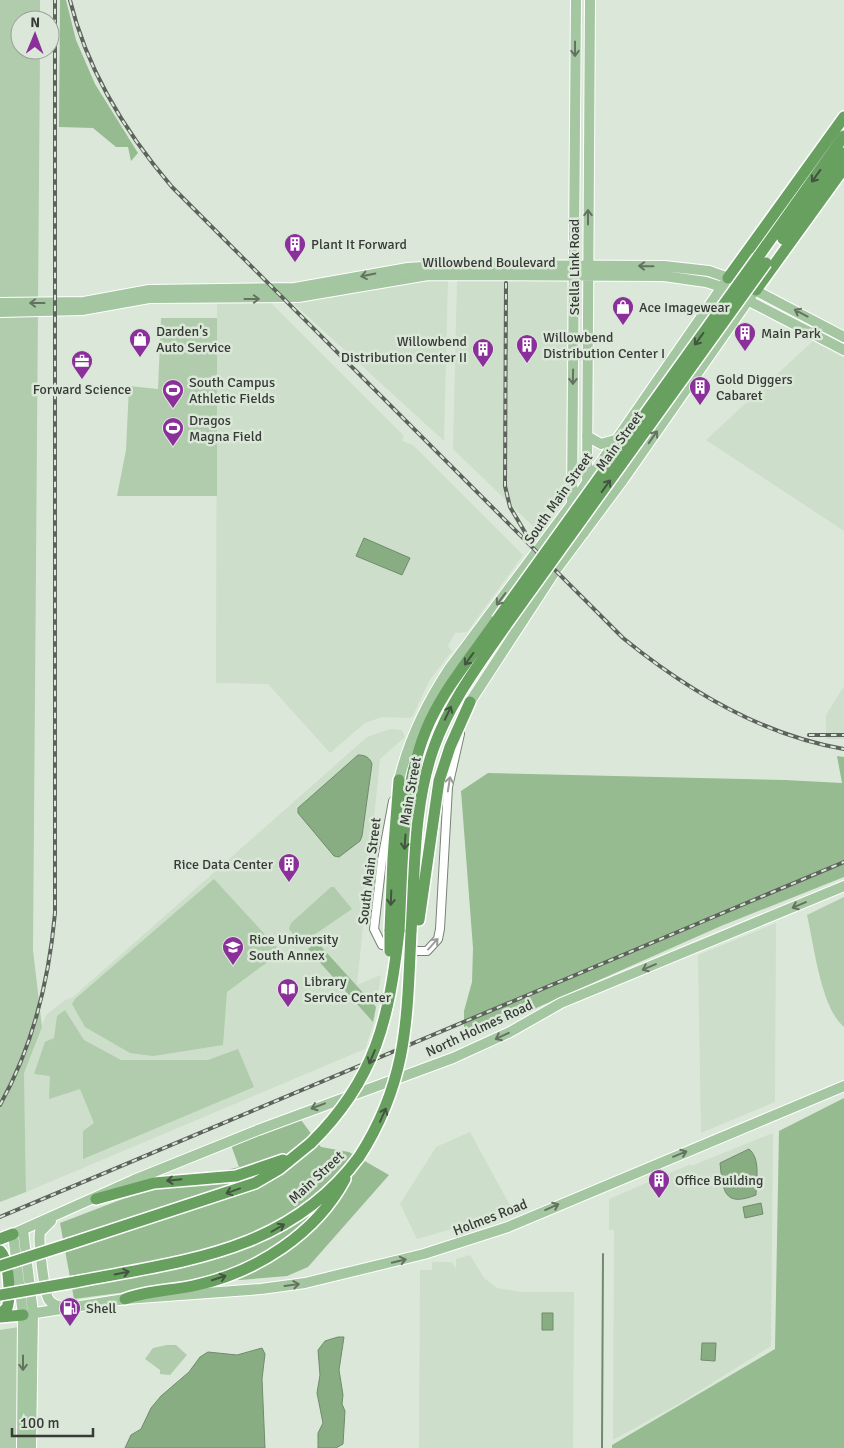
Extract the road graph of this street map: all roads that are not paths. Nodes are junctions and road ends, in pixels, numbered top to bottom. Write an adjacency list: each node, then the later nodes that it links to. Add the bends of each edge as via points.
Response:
1 (576, 0): 9 (main road, Stella Link Road, one-way to 9)
2 (590, 0): 10 (main road, Stella Link Road, one-way to 2)
3 (844, 117): 7 (highway)
4 (844, 136): 8 (highway, Main Street, one-way to 8)
5 (844, 153): 8 (highway, Main Street)
6 (844, 168): 8 (highway)
7 (743, 256): 8 (highway, via 746,267 761,273); 11 (highway)
8 (764, 264): 12 (highway); 30 (highway, Main Street, bridge)
9 (574, 271): 10 (main road, Willowbend Boulevard); 13 (main road, Willowbend Boulevard, via 408,268 295,292); 21 (main road, Stella Link Road, one-way to 21)
10 (588, 271): 11 (main road, Willowbend Boulevard, via 696,268); 22 (main road, Stella Link Road)
11 (725, 283): 12 (main road, Willowbend Boulevard); 14 (main road, Willowbend Boulevard); 16 (main road, South Main Street)
12 (756, 290): 14 (main road, South Main Street); 19 (main road, Willowbend Boulevard, one-way to 12)
13 (160, 294): 15 (main road, Willowbend Boulevard, one-way to 15, via 134,291 77,303); 17 (main road, Willowbend Boulevard, via 75,311)
14 (749, 300): 18 (main road, South Main Street); 20 (main road, Willowbend Boulevard)
15 (0, 303)
16 (708, 308): 18 (main road, via 719,304 731,309); 24 (main road, South Main Street)
17 (0, 312)
18 (733, 322): 28 (main road, South Main Street, one-way to 18)
19 (844, 337)
20 (844, 350)
21 (573, 395): 22 (main road); 26 (main road, Stella Link Road)
22 (588, 395): 23 (main road, Stella Link Road)
23 (588, 436): 24 (main road, via 601,444); 25 (main road, Stella Link Road)
24 (616, 439): 25 (main road, South Main Street)
25 (587, 481): 26 (main road, South Main Street); 28 (main road, Stella Link Road)
26 (572, 504): 27 (main road, South Main Street)
27 (552, 531): 29 (main road); 32 (main road, South Main Street, one-way to 32, via 430,697 415,728)
28 (584, 533): 29 (main road, South Main Street)
29 (574, 546): 31 (main road, South Main Street)
30 (502, 623): 34 (highway, Main Street, one-way to 34, via 440,702 421,745 407,809); 35 (highway, Main Street, one-way to 30, via 420,811 427,770 453,705)
31 (470, 702): 32 (street, South Main Street, one-way to 31, via 386,830 374,929 382,944 426,951 438,939 440,929 448,787); 35 (highway, via 439,781)
32 (399, 780): 34 (highway, one-way to 34, via 392,867)
33 (844, 886): 39 (main road, North Holmes Road, one-way to 39, via 561,1003 510,1032 453,1058 258,1130 134,1180)
34 (395, 931): 37 (highway, Main Street, one-way to 37, bridge, via 387,1010 376,1048 359,1084 338,1115)
35 (414, 932): 38 (highway, Main Street, one-way to 35, bridge, via 380,1121 395,1084 403,1050)
36 (844, 1086): 46 (main road, Holmes Road, one-way to 36, via 234,1292 296,1284 431,1252 508,1227)
37 (308, 1146): 39 (highway, one-way to 39, via 278,1162 236,1176 154,1183); 44 (highway, Main Street, one-way to 44, bridge, via 280,1169 255,1183)
38 (355, 1162): 45 (highway, Main Street, one-way to 38, bridge, via 217,1254 249,1243 303,1212); 46 (highway, one-way to 38, via 142,1293 198,1285 248,1268 271,1255 290,1243 322,1211)
39 (96, 1199): 40 (main road)
40 (57, 1216): 41 (main road); 47 (main road, via 39,1236 47,1297 55,1305)
41 (18, 1232): 42 (highway); 48 (main road)
42 (0, 1239)
43 (0, 1251): 49 (highway, via 5,1260 10,1292 7,1308)
44 (0, 1266)
45 (0, 1295)
46 (125, 1299): 47 (main road)
47 (72, 1306): 48 (main road)
48 (28, 1314): 49 (highway); 50 (main road)
49 (0, 1316)
50 (27, 1405): 51 (main road); 52 (main road)
51 (22, 1448)
52 (31, 1448)

